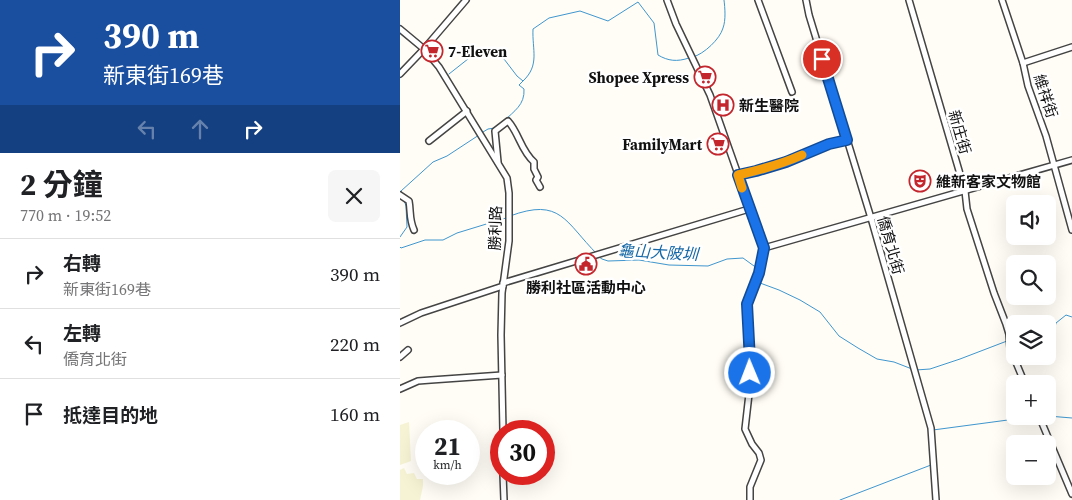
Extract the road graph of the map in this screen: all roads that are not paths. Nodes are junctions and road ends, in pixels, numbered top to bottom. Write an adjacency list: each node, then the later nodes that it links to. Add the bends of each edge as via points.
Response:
1 (466, 0): 9 (street)
2 (667, 0): 19 (street, via 710,95)
3 (758, 0): 12 (street)
4 (806, 0): 14 (street, 僑育北街)
5 (909, 0): 21 (street, 新庄街)
6 (1002, 0): 10 (street, 維祥街)
7 (400, 29): 9 (street, 勝利路)
8 (1072, 47): 10 (street)
9 (424, 49): 11 (street); 13 (street, 勝利路)
10 (1023, 63): 18 (street, 維祥街)
11 (400, 74)
12 (792, 92)
13 (467, 111): 15 (street); 17 (street, 勝利路)
14 (847, 140): 19 (street); 24 (street, 僑育北街)
15 (429, 141)
16 (1072, 160): 18 (street)
17 (498, 164): 20 (street, via 495,131 508,121 534,162); 28 (street, 勝利路, via 507,178 509,193 509,241)
18 (1054, 165): 21 (street); 26 (street, 維祥街)
19 (738, 175): 23 (street)
20 (540, 187)
21 (964, 191): 24 (street); 33 (street, 新庄街, via 967,210)
22 (402, 196): 25 (street, via 409,201)
23 (749, 209): 27 (street); 28 (street)
24 (871, 218): 27 (street); 41 (street, 僑育北街, via 931,428)
25 (414, 230)
26 (1072, 230)
27 (764, 248): 40 (street, via 747,304 750,361 745,429 761,460 750,487)
28 (503, 284): 29 (street); 32 (street, 勝利路)
29 (400, 324)
30 (408, 350): 31 (street)
31 (400, 357)
32 (502, 375): 34 (street, via 418,381); 35 (street, 勝利路)
33 (1021, 375)
34 (400, 389)
35 (502, 420)
36 (1043, 425): 38 (street)
37 (504, 485): 39 (street)
38 (1072, 494)
39 (504, 500)
40 (750, 500)
41 (936, 500)

